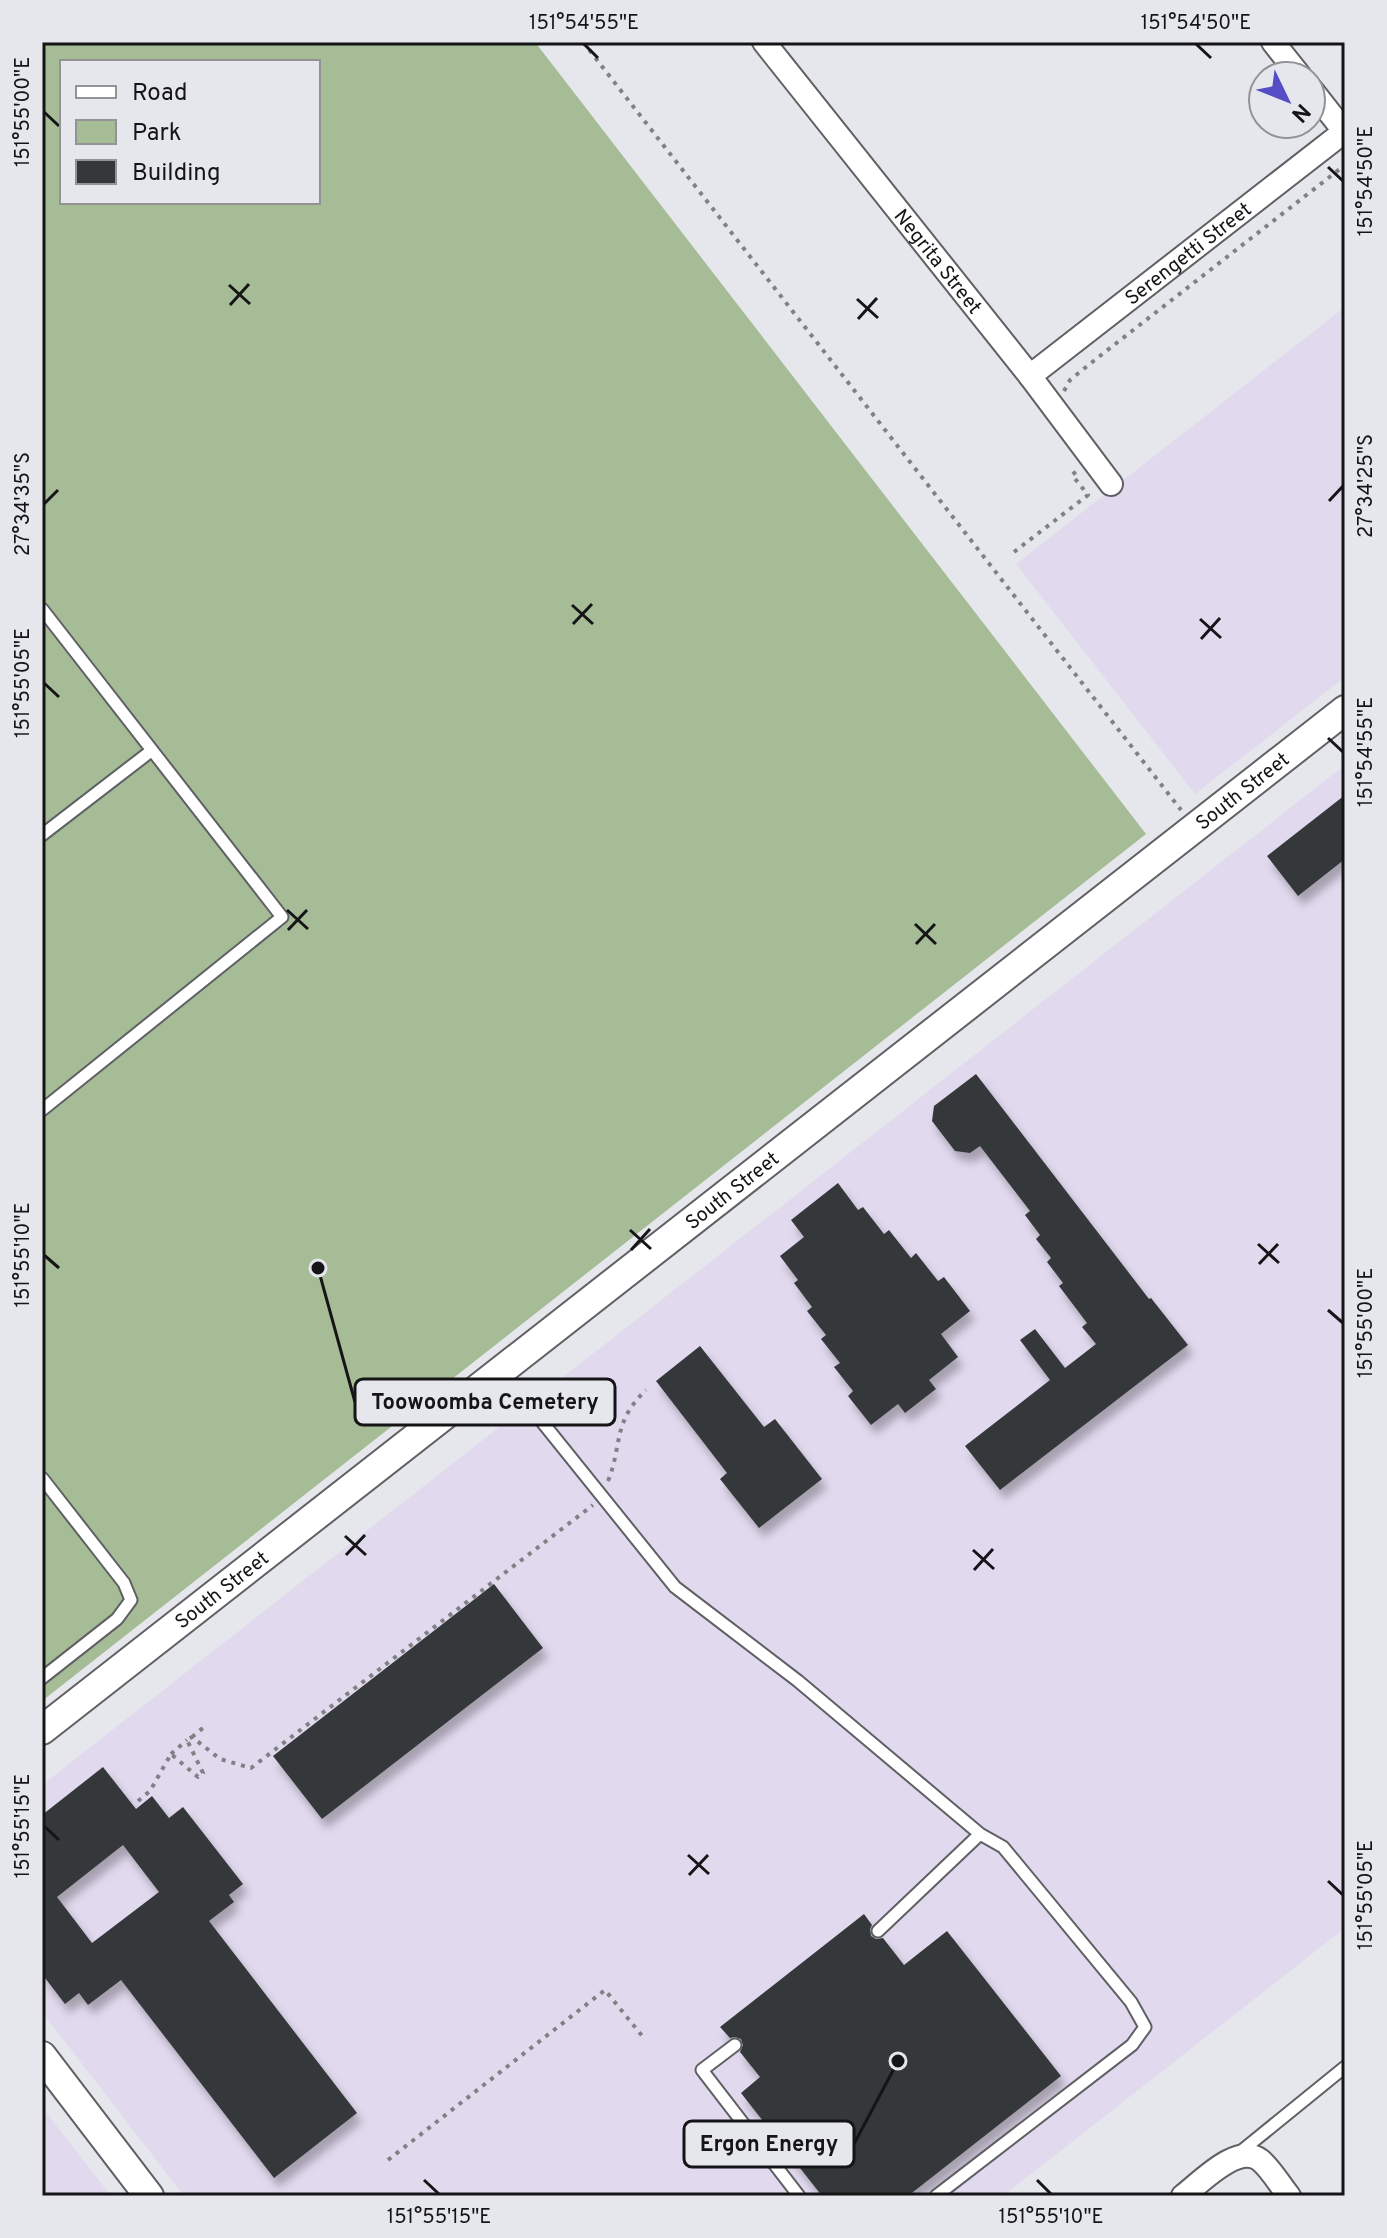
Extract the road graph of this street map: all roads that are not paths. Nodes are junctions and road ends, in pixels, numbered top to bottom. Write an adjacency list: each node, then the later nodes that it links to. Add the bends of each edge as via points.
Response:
1 (764, 42): 6 (street, Negrita Street)
2 (1273, 42): 3 (street)
3 (1287, 60)
4 (1327, 109): 5 (street)
5 (1345, 131): 6 (street, Serengetti Street)
6 (1036, 371): 7 (street, Negrita Street)
7 (1111, 484)
8 (42, 609): 10 (lane)
9 (1345, 710): 13 (street, South Street)
10 (151, 751): 11 (lane); 12 (lane, via 282,917)
11 (42, 835)
12 (42, 1110)
13 (501, 1371): 16 (street, South Street); 17 (lane, via 675,1587 798,1681)
14 (42, 1478): 15 (lane, via 124,1583 131,1600 117,1619)
15 (42, 1678)
16 (42, 1730)
17 (980, 1834): 18 (lane); 25 (lane, via 1003,1847 1131,2002 1145,2027 1132,2045)
18 (878, 1931)
19 (735, 2045): 24 (lane, via 702,2070)
20 (42, 2056): 23 (street)
21 (1345, 2067): 22 (lane)
22 (1235, 2156): 26 (street); 27 (street, via 1260,2160)
23 (149, 2196)
24 (799, 2196)
25 (936, 2196)
26 (1183, 2196)
27 (1289, 2196)

